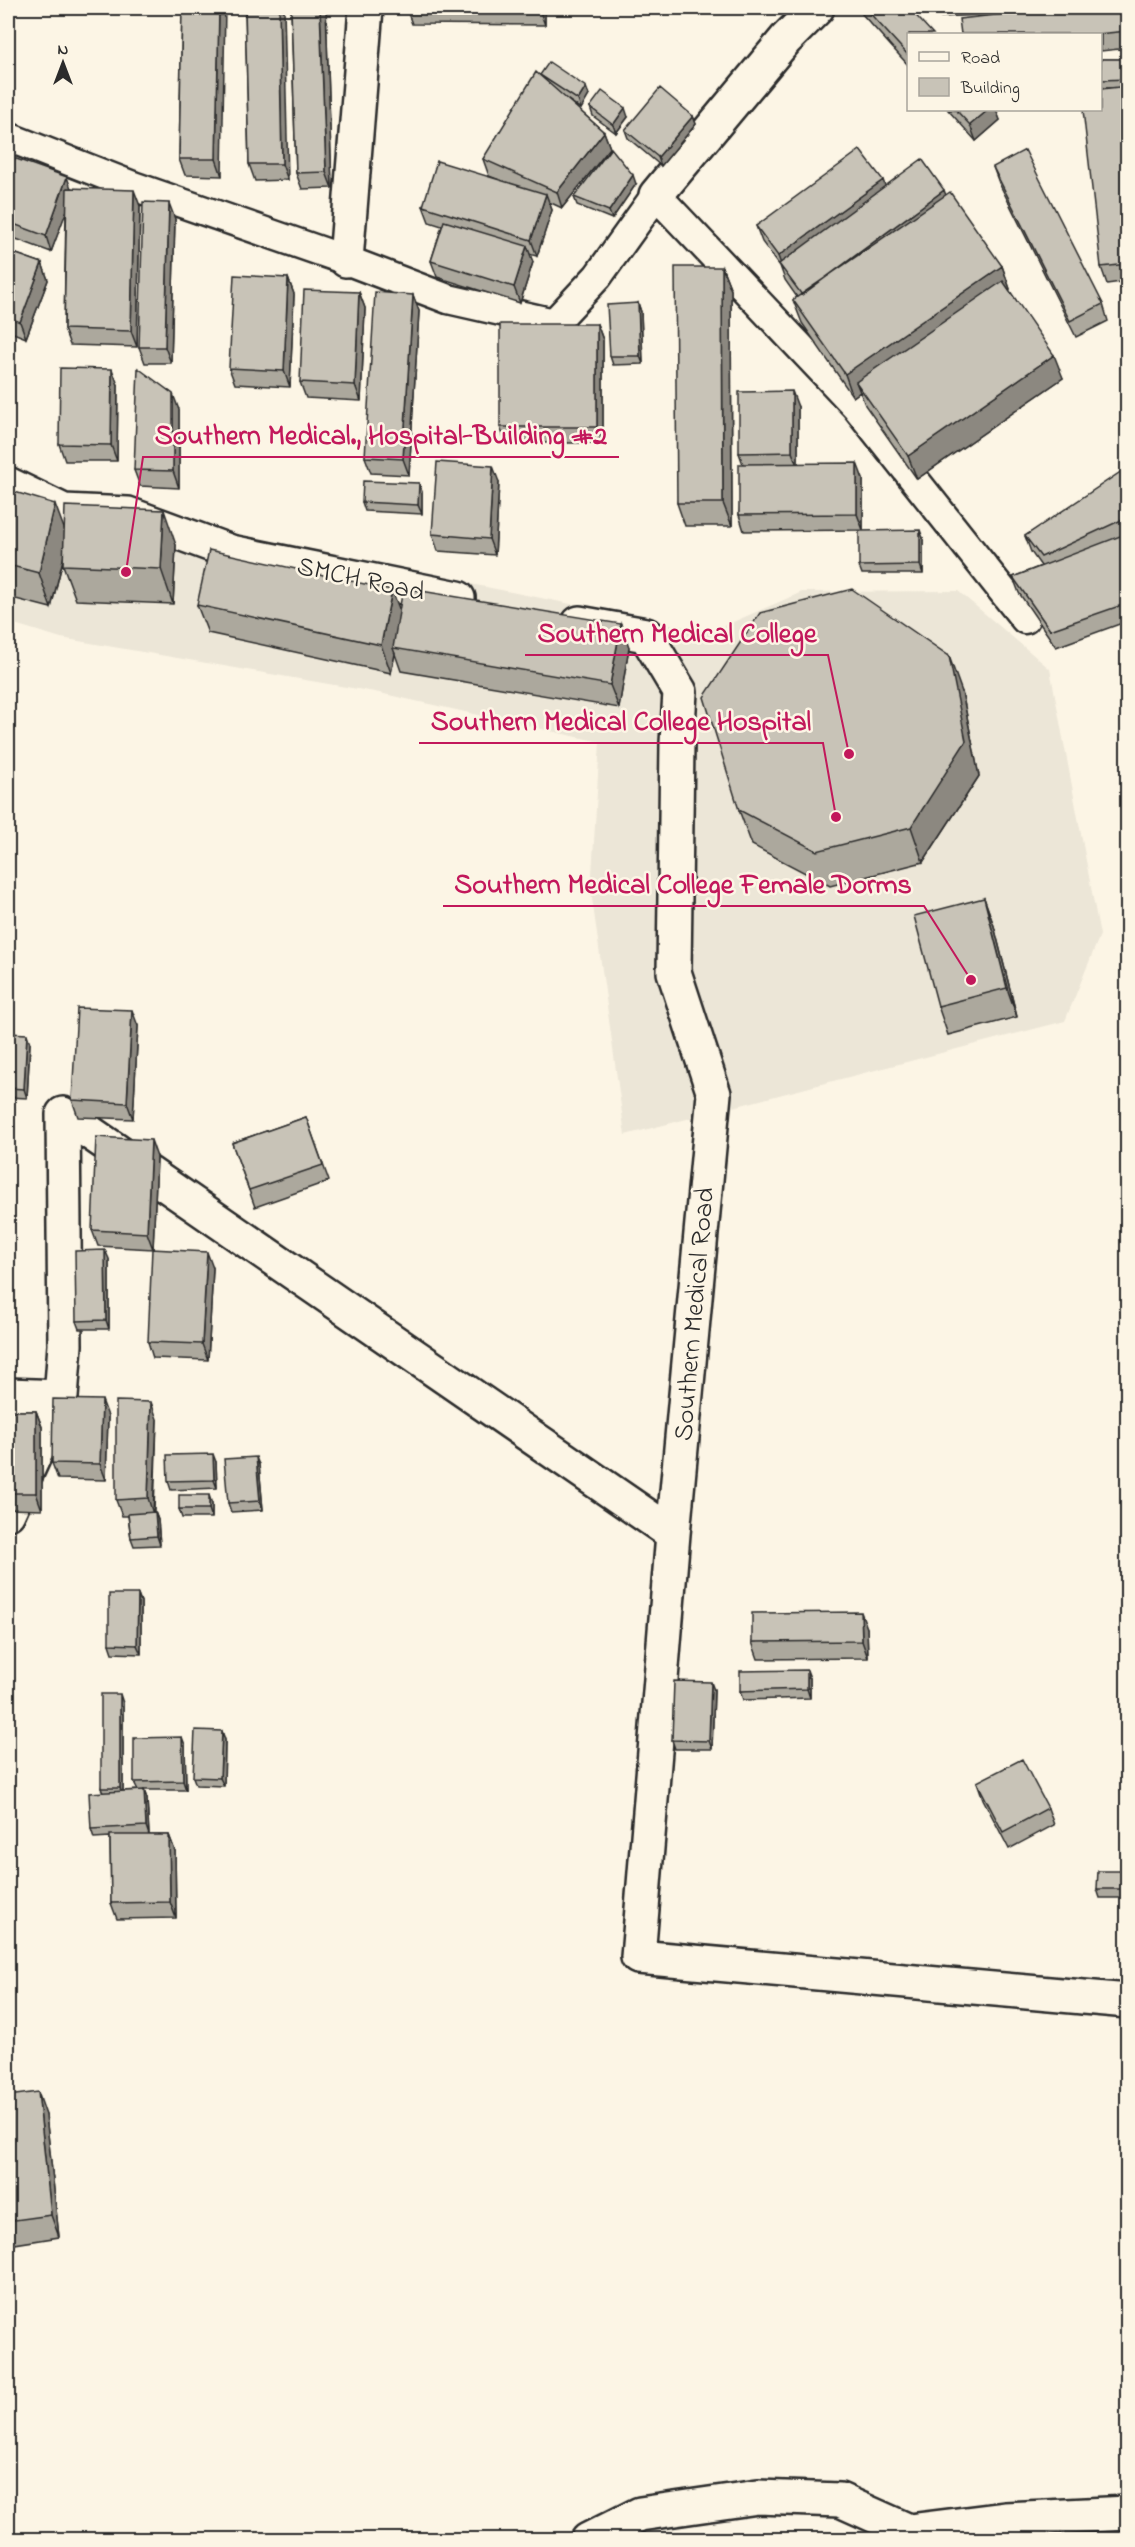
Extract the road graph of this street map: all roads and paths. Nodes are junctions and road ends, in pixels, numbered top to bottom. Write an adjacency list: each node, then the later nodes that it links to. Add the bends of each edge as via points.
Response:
1 (366, 8): 5 (street)
2 (817, 8): 4 (street, via 786,39)
3 (8, 137): 5 (lane, via 133,186)
4 (656, 195): 5 (lane, via 598,276 554,323 448,298); 9 (lane, via 856,406)
5 (346, 260)
6 (8, 484): 7 (street, SMCH Road, via 64,511 128,514 231,552)
7 (483, 603)
8 (550, 617): 13 (street, Southern Medical Road, via 646,635 681,692 674,972 714,1094)
9 (1025, 619)
10 (8, 1395): 11 (street)
11 (61, 1396): 12 (street); 13 (street, via 65,1345 63,1114)
12 (8, 1513)
13 (673, 1534): 14 (street, Southern Medical Road, via 638,1957)
14 (1128, 2001)
15 (1128, 2512): 16 (street, via 1005,2519 909,2531 840,2500 758,2497 640,2514)
16 (588, 2540)

